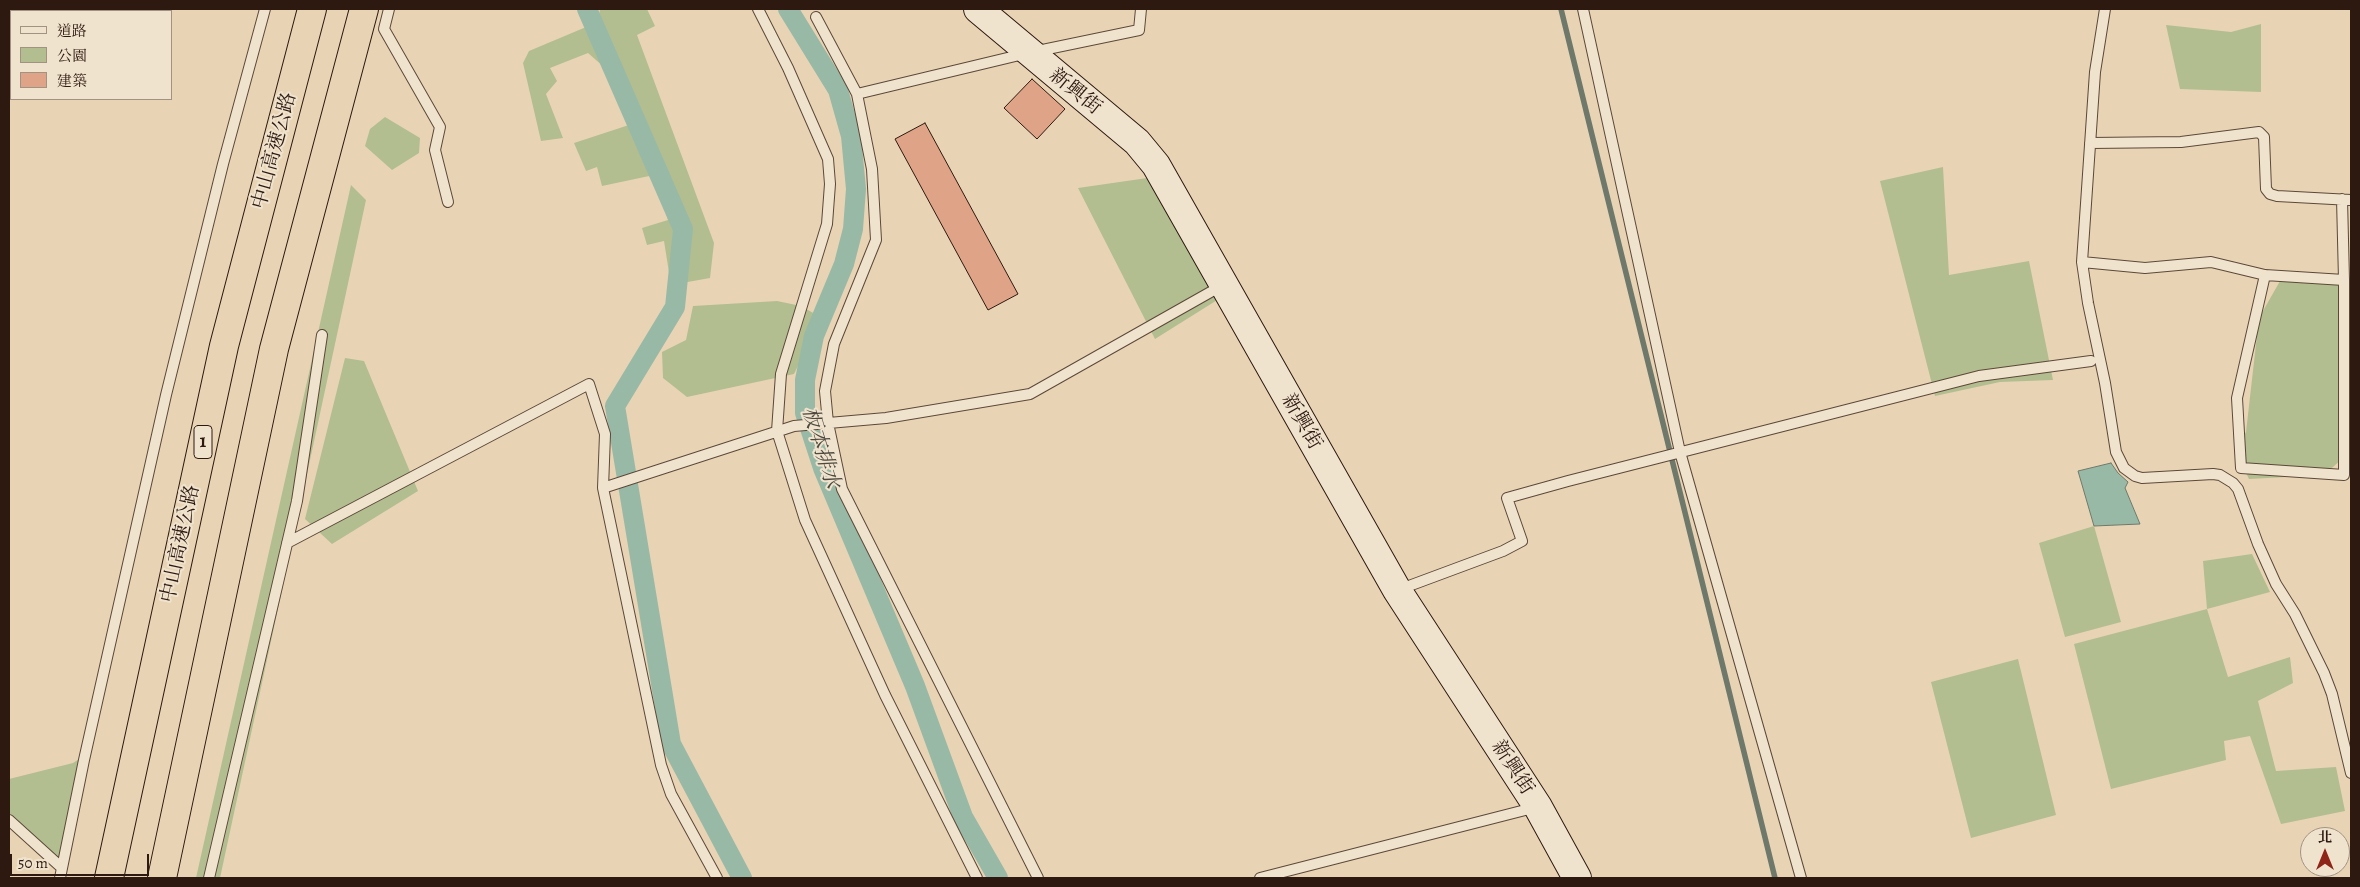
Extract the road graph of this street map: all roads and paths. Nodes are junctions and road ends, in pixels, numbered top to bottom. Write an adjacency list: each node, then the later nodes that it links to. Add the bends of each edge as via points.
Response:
1 (265, 9): 31 (lane, via 222,164 169,386)
2 (312, 9): 32 (highway, 中山高速公路 / 1, via 224,346)
3 (364, 9): 33 (highway, via 274,349)
4 (389, 9): 15 (lane, via 384,29 440,127 435,150)
5 (758, 9): 23 (lane, via 828,159 830,184 826,224 780,374)
6 (978, 9): 11 (street, 新興街)
7 (1141, 9): 11 (lane, via 1139,30)
8 (1584, 9): 24 (lane)
9 (2105, 9): 13 (lane, via 2095,72)
10 (816, 17): 12 (lane)
11 (1028, 53): 12 (lane); 19 (street, 新興街, via 1137,142 1156,165)
12 (857, 94): 22 (lane, via 872,169 876,240 834,344 825,391)
13 (2090, 143): 14 (lane, via 2181,142 2259,132 2264,137 2266,189 2270,194); 16 (lane)
14 (2347, 199): 18 (lane)
15 (448, 202)
16 (2082, 262): 17 (lane, via 2145,268 2210,262); 28 (lane, via 2118,461 2129,473 2142,478 2212,474 2233,483 2276,584 2324,673)
17 (2265, 275): 18 (lane); 18 (lane, via 2236,398 2241,468 2344,475)
18 (2344, 280)
19 (1223, 285): 22 (lane, via 1030,394 886,418); 27 (street, 新興街)
20 (322, 334): 26 (lane, via 297,502)
21 (2091, 361): 24 (lane, via 1979,376)
22 (828, 423): 23 (lane); 37 (lane, via 842,489)
23 (777, 431): 25 (lane); 36 (lane, via 809,529 885,695)
24 (1680, 452): 27 (lane, via 1507,498 1522,541); 40 (lane)
25 (604, 488): 26 (lane, via 605,434 589,384); 35 (lane, via 660,765 671,794)
26 (287, 543): 34 (lane)
27 (1397, 590): 29 (street, 新興街)
28 (2351, 773)
29 (1538, 807): 38 (lane); 39 (street, 新興街)
30 (9, 820): 31 (lane)
31 (61, 873)
32 (109, 878)
33 (162, 878)
34 (209, 878)
35 (717, 878)
36 (977, 878)
37 (1038, 878)
38 (1260, 878)
39 (1577, 878)
40 (1801, 878)

